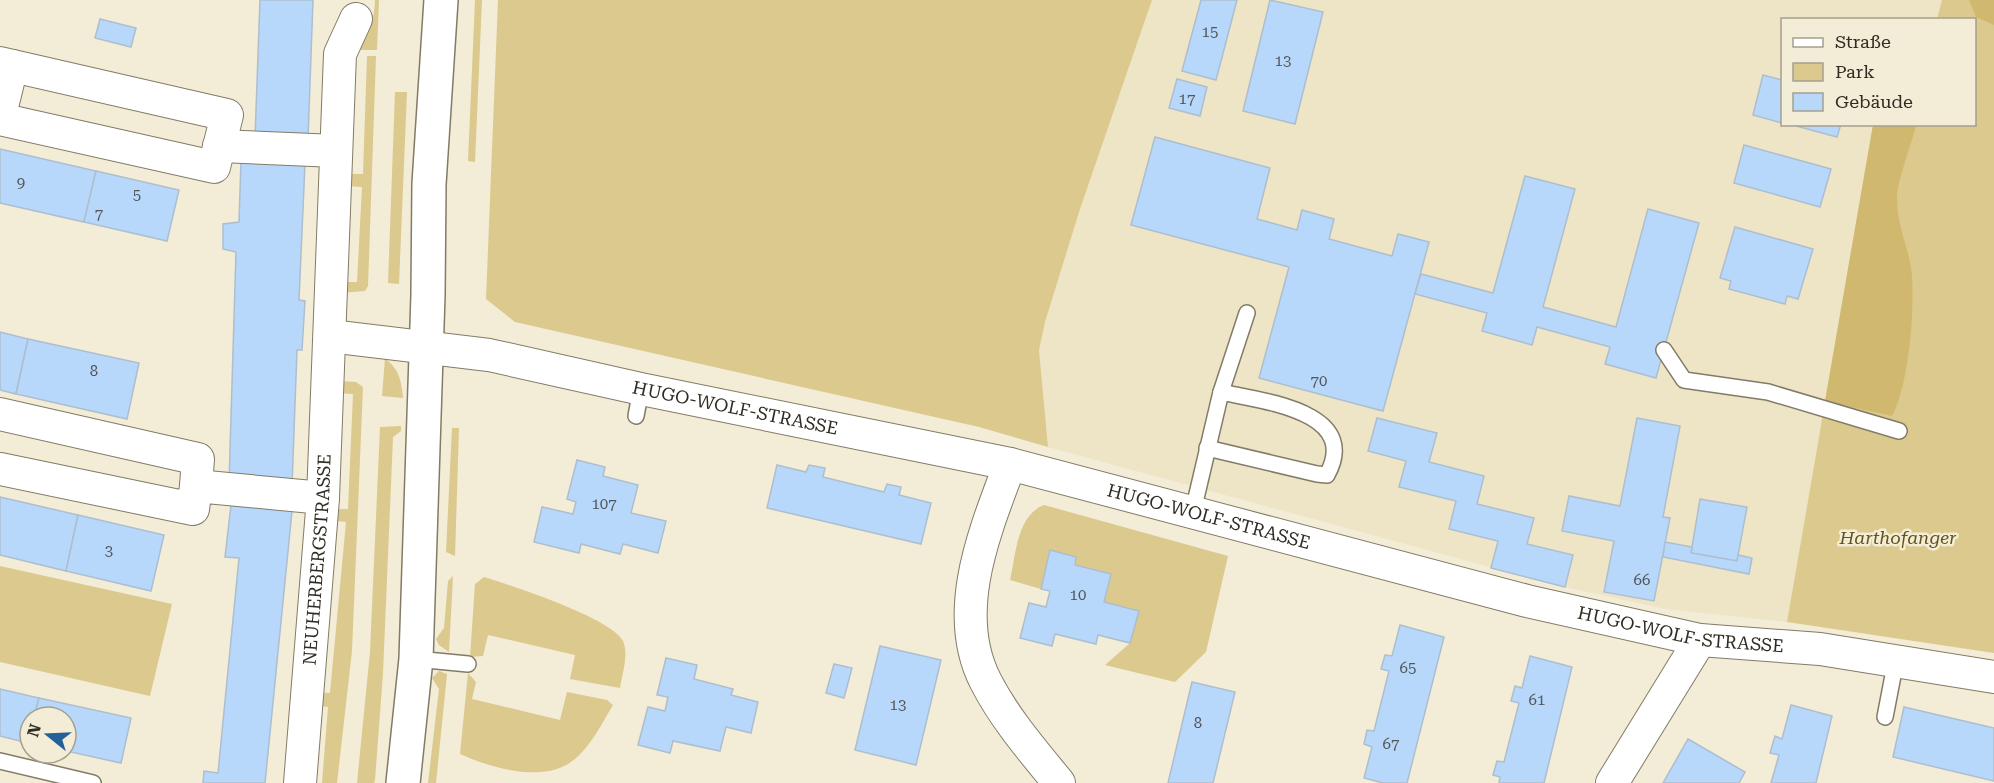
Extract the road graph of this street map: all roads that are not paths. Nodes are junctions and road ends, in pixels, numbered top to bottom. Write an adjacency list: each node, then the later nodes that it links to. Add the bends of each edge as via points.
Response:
1 (441, 0): 9 (main road, via 429,184)
2 (356, 19): 6 (street, NEUHERBERGSTRASSE, via 340,54)
3 (6, 65): 4 (street); 5 (street, via 228,115)
4 (0, 117): 5 (street, via 214,166)
5 (219, 146): 6 (street)
6 (336, 151): 8 (street, NEUHERBERGSTRASSE)
7 (1247, 313): 11 (lane)
8 (330, 336): 9 (street); 20 (street, NEUHERBERGSTRASSE)
9 (426, 347): 16 (street, HUGO-WOLF-STRASSE, via 489,355 639,403); 23 (main road)
10 (1664, 350): 13 (lane, via 1684,380 1768,392)
11 (1221, 392): 15 (lane); 15 (lane, via 1295,409 1320,422 1335,445 1335,461 1327,475 1317,474)
12 (0, 414): 14 (street)
13 (1899, 431)
14 (138, 445): 18 (street, via 198,459); 19 (street)
15 (1207, 448): 21 (lane)
16 (1010, 464): 21 (street, HUGO-WOLF-STRASSE); 32 (street, via 976,565 971,627 985,681 1009,720)
17 (0, 469): 19 (street)
18 (196, 486): 19 (street, via 193,509); 20 (street)
19 (127, 496)
20 (323, 498): 30 (street, NEUHERBERGSTRASSE)
21 (1193, 511): 22 (street, HUGO-WOLF-STRASSE, via 1527,601)
22 (1700, 640): 24 (street, HUGO-WOLF-STRASSE, via 1787,645); 33 (street)
23 (416, 659): 25 (lane); 31 (main road)
24 (1896, 660): 26 (street, HUGO-WOLF-STRASSE); 27 (lane)
25 (468, 664)
26 (1994, 677)
27 (1885, 717)
28 (0, 761): 29 (lane)
29 (93, 783)
30 (300, 783)
31 (403, 783)
32 (1059, 783)
33 (1612, 783)

